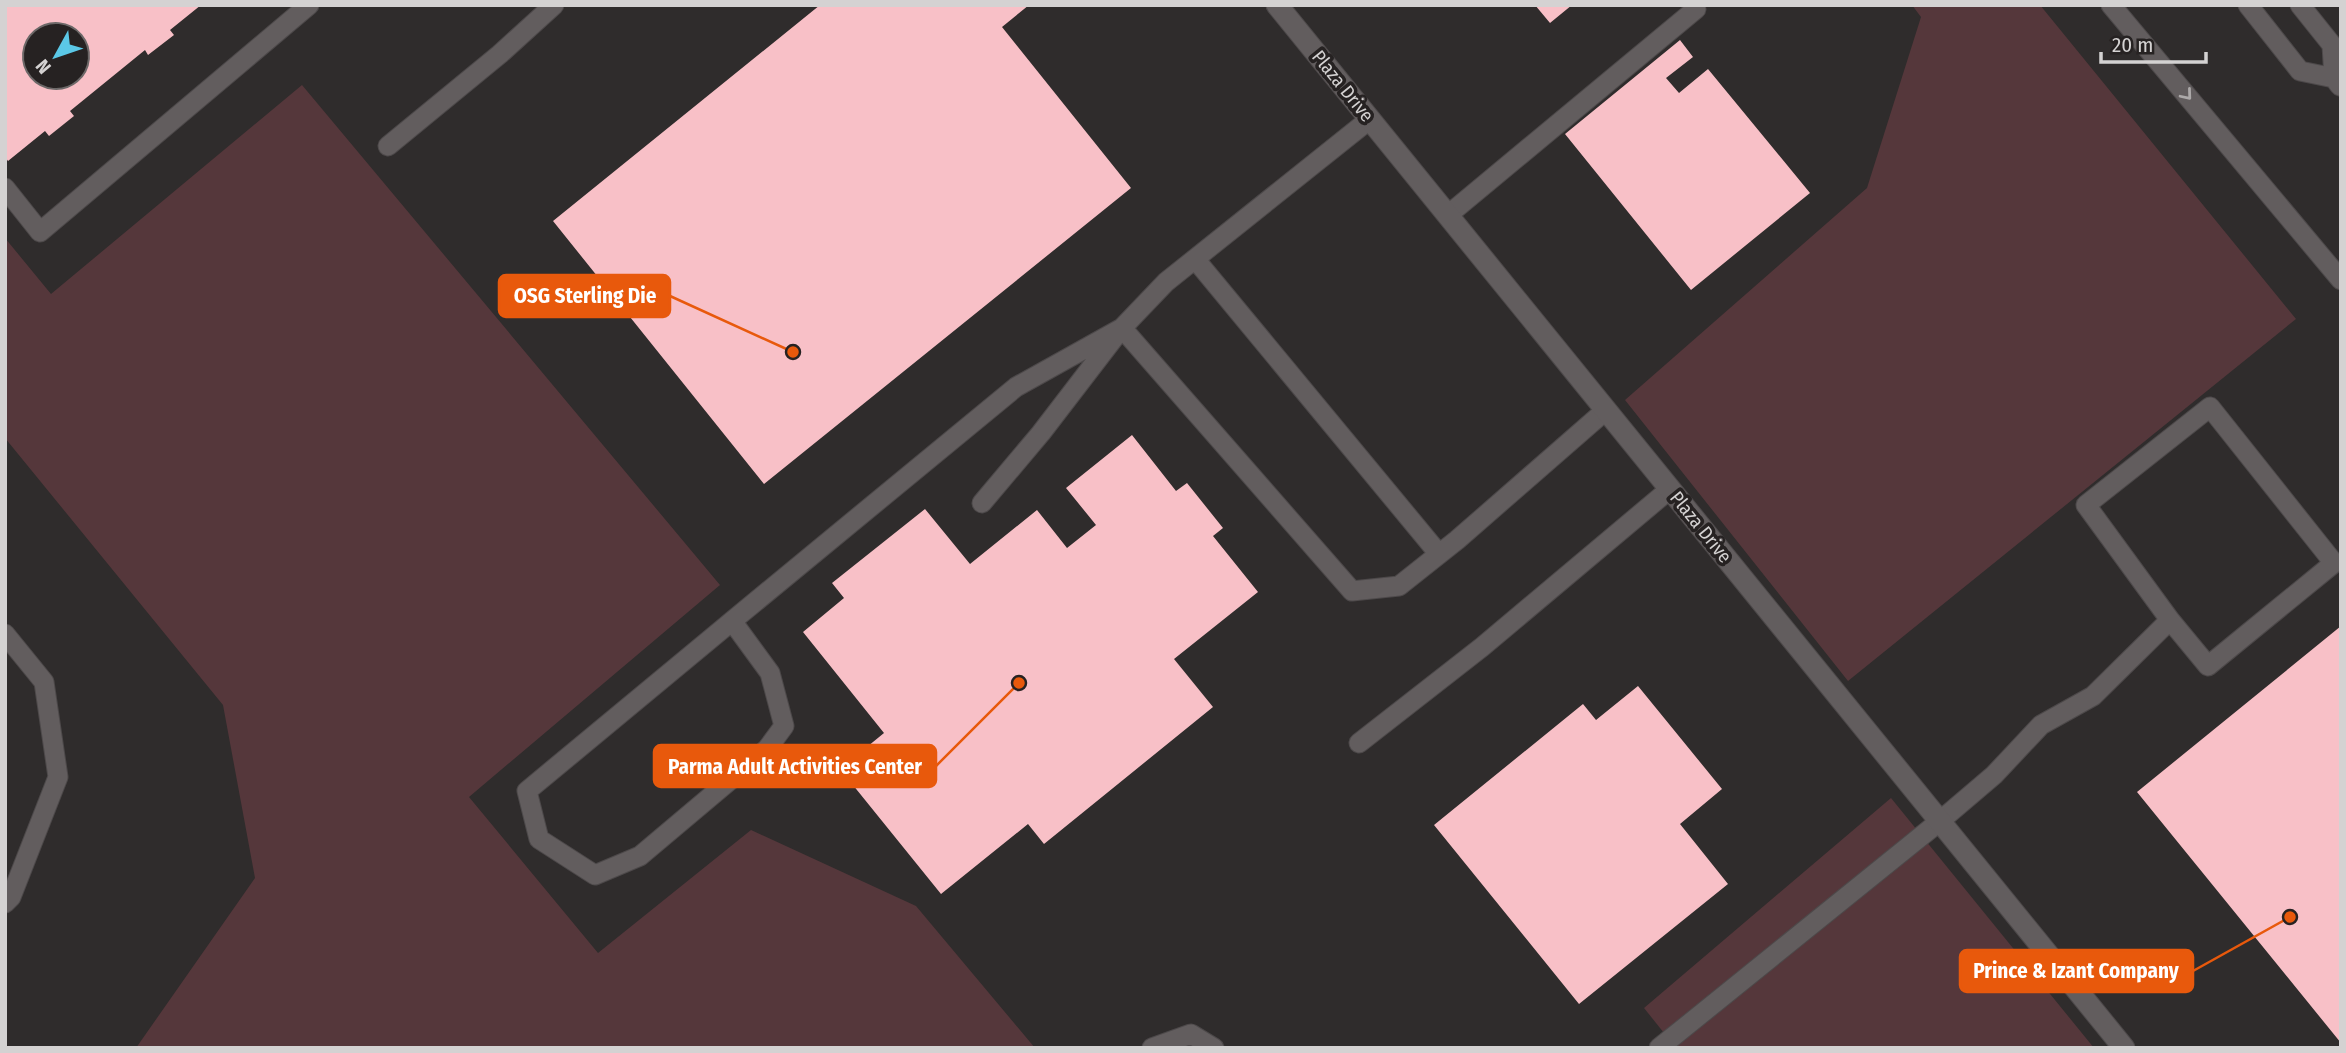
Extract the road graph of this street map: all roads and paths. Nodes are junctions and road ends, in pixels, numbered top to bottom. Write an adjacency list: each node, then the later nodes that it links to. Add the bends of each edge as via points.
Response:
1 (309, 5): 11 (lane, via 40,232)
2 (554, 5): 10 (lane)
3 (1278, 5): 9 (street, Plaza Drive)
4 (2111, 5): 14 (lane, one-way to 14)
5 (2248, 5): 8 (lane, via 2300,71)
6 (2300, 5): 8 (lane, via 2332,44)
7 (1696, 9): 12 (lane)
8 (2337, 82)
9 (1370, 119): 12 (street, Plaza Drive); 13 (lane)
10 (388, 146)
11 (5, 188)
12 (1448, 215): 16 (street, Plaza Drive)
13 (1195, 259): 15 (lane); 19 (lane)
14 (2341, 280)
15 (1122, 328): 18 (lane); 19 (lane, via 1352,591 1399,586); 21 (lane, via 1016,387)
16 (1606, 410): 17 (street, Plaza Drive); 19 (lane)
17 (1670, 489): 23 (lane); 24 (street, Plaza Drive)
18 (982, 503)
19 (1439, 554)
20 (2170, 620): 20 (lane, via 2085,505 2210,407 2334,563 2208,666); 24 (lane, via 2093,696 2041,725 1994,775)
21 (732, 621): 21 (lane, via 527,791 539,839 595,874 640,856 767,749 784,726 770,673)
22 (5, 634): 25 (lane, via 44,682 58,776)
23 (1359, 743)
24 (1940, 821): 28 (lane); 29 (street, Plaza Drive)
25 (5, 903)
26 (1152, 1048): 27 (lane, via 1191,1034)
27 (1214, 1048)
28 (1659, 1048)
29 (2124, 1048)

